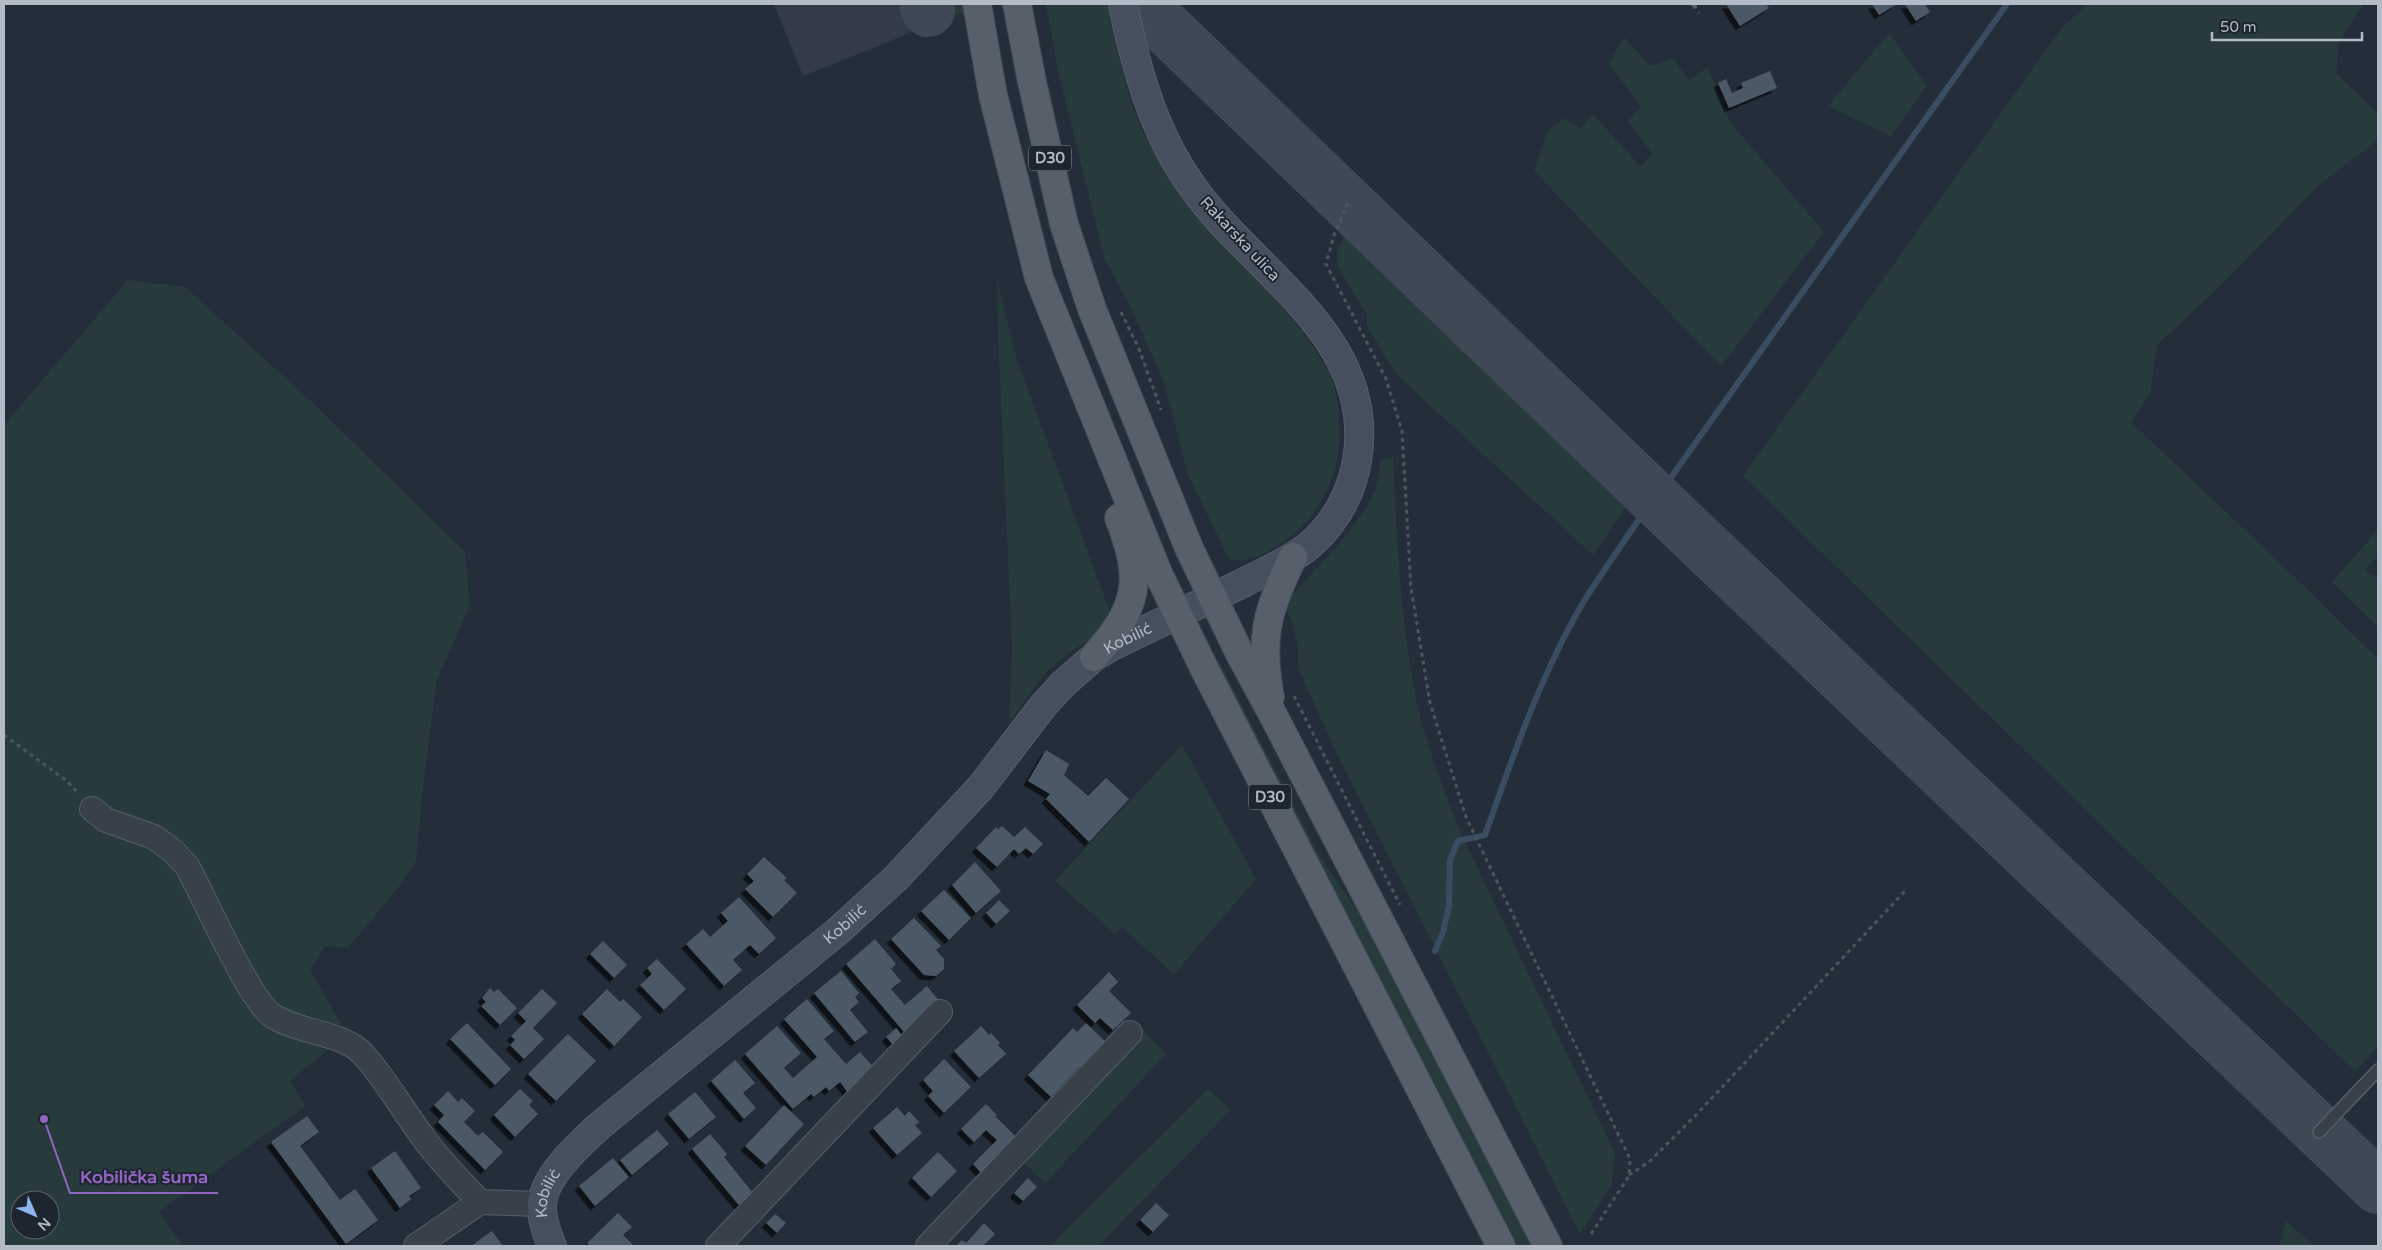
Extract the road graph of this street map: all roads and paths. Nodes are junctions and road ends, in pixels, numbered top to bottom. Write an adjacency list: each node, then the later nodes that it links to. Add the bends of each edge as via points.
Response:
1 (977, 4): 6 (main road, D30, via 993,95 1039,278)
2 (1017, 4): 9 (main road, D30, via 1064,224 1092,309 1185,539)
3 (1123, 4): 8 (main road, Rakarska ulica, via 1134,59 1160,132 1191,186 1221,223 1309,312 1342,363 1354,395 1359,426 1356,468 1349,490 1337,514 1310,545)
4 (1348, 203): 20 (path, via 1326,264 1386,378 1402,431 1411,588 1430,703 1466,816 1630,1159)
5 (1118, 307): 7 (path, via 1139,349)
6 (1070, 357): 10 (main road, D30, via 1158,573); 11 (main road, via 1078,405 1123,528 1135,584 1124,619)
7 (1163, 419)
8 (1292, 557): 9 (main road, Kobilić, via 1264,574); 12 (main road, via 1274,596 1266,627 1264,667)
9 (1213, 597): 10 (main road, Kobilić); 12 (main road, D30, via 1238,652)
10 (1178, 614): 11 (main road, Kobilić); 28 (main road, D30)
11 (1094, 657): 22 (main road, Kobilić, via 1043,706 981,787 903,871 838,931 598,1127 551,1178)
12 (1272, 713): 29 (main road, D30)
13 (4, 735): 14 (path, via 67,781)
14 (92, 809): 21 (street, via 106,820 154,837 173,851 187,866 263,1007 289,1025 344,1041 362,1052 425,1140)
15 (1906, 890): 20 (path, via 1696,1115 1649,1162)
16 (940, 1012): 26 (street)
17 (1130, 1033): 27 (street)
18 (2378, 1070): 19 (lane)
19 (2319, 1132)
20 (1629, 1176): 23 (path)
21 (480, 1202): 22 (street); 24 (street)
22 (542, 1204): 25 (main road, Kobilić)
23 (1591, 1234)
24 (416, 1246)
25 (552, 1246)
26 (718, 1246)
27 (928, 1246)
28 (1502, 1246)
29 (1548, 1246)

